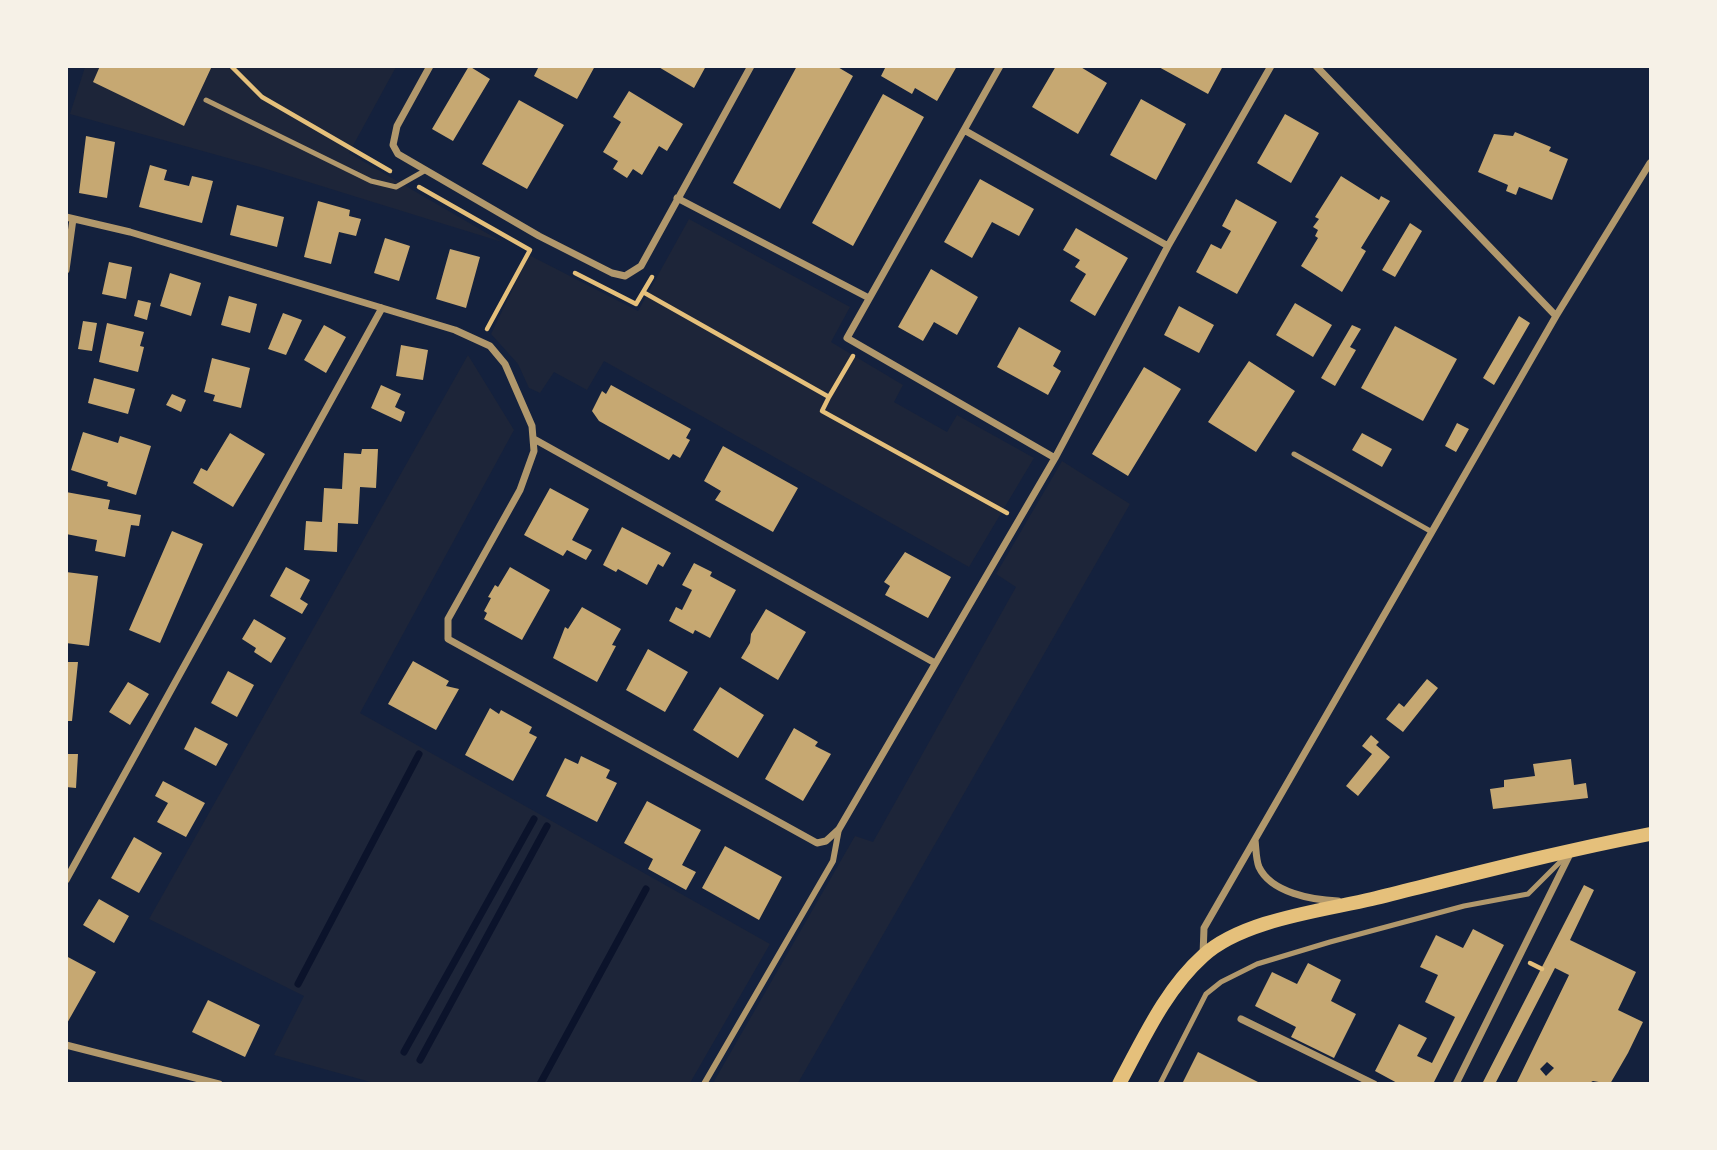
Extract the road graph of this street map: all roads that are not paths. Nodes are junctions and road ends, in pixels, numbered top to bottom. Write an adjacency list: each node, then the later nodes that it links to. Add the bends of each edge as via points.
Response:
1 (430, 66): 9 (street, via 393,139 398,154)
2 (751, 66): 10 (street)
3 (1000, 66): 7 (street)
4 (1271, 66): 12 (street)
5 (1315, 66): 16 (street)
6 (206, 100): 9 (lane, via 371,181 396,187)
7 (964, 130): 12 (street); 14 (street)
8 (1650, 163): 16 (street)
9 (426, 170): 10 (street, via 619,276 631,275 641,266)
10 (677, 198): 14 (street)
11 (70, 218): 13 (street); 15 (street)
12 (1167, 246): 19 (street)
13 (66, 270)
14 (869, 298): 19 (street, via 847,338)
15 (382, 309): 17 (street, via 481,341 505,364); 26 (street)
16 (1556, 316): 20 (street)
17 (534, 439): 21 (street); 22 (street, via 527,476 449,619 446,636 451,643 809,841 826,841)
18 (1294, 454): 20 (lane)
19 (1055, 458): 21 (street)
20 (1432, 531): 24 (street)
21 (935, 663): 22 (street)
22 (839, 829): 32 (street, via 833,861)
23 (1650, 834): 25 (main road)
24 (1255, 840): 27 (street, via 1259,867 1272,882 1293,893); 28 (street, via 1204,929)
25 (1573, 849): 27 (main road); 34 (lane, via 1528,894 1330,942 1257,964 1221,982 1206,995); 36 (street)
26 (66, 880)
27 (1356, 903): 28 (main road, via 1259,927)
28 (1203, 955): 33 (main road, via 1169,994)
29 (1241, 1019): 35 (street)
30 (66, 1045): 31 (street)
31 (219, 1083)
32 (704, 1083)
33 (1119, 1083)
34 (1160, 1083)
35 (1374, 1083)
36 (1456, 1083)

